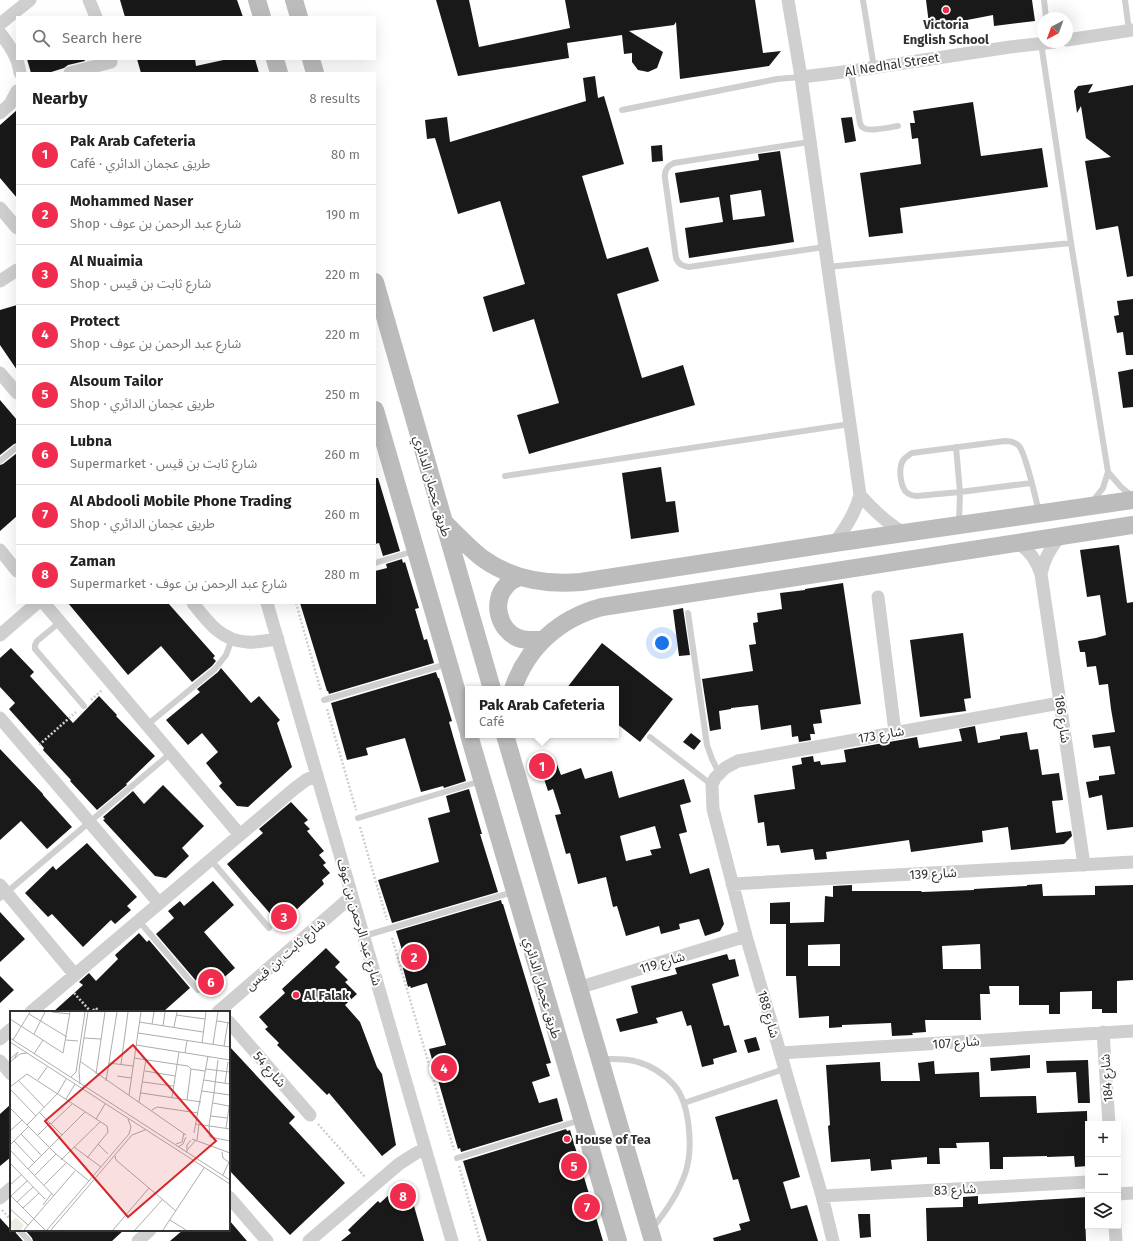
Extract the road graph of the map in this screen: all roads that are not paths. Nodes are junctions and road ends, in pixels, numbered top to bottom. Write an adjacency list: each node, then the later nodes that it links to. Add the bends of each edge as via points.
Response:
1 (30, 0): 13 (street)
2 (89, 0): 10 (street)
3 (257, 0): 11 (main road)
4 (294, 0): 12 (main road)
5 (788, 0): 30 (street)
6 (863, 0): 24 (lane)
7 (1044, 0): 9 (lane)
8 (1125, 0): 14 (lane)
9 (1045, 12)
10 (96, 16)
11 (262, 16)
12 (299, 16)
13 (0, 24)
14 (1131, 30): 16 (street)
15 (0, 33): 19 (street)
16 (1073, 39)
17 (1037, 44): 24 (street, Al Nedhal Street)
18 (1050, 48): 38 (lane)
19 (16, 56)
20 (18, 60): 26 (street)
21 (274, 60): 28 (main road)
22 (311, 60): 29 (main road)
23 (112, 65): 27 (street)
24 (874, 68): 25 (street, Al Nedhal Street)
25 (852, 71): 30 (street, Al Nedhal Street); 34 (lane, via 861,126 870,130)
26 (20, 72)
27 (75, 72)
28 (279, 72)
29 (315, 72)
30 (801, 77): 32 (lane, via 777,79); 35 (street)
31 (16, 93): 33 (street, via 10,104)
32 (622, 110)
33 (0, 113)
34 (898, 126)
35 (809, 142): 39 (street); 39 (lane, via 670,165 664,173 676,258 681,265 689,266)
36 (0, 208): 37 (street)
37 (16, 227)
38 (1071, 243): 40 (lane); 52 (lane)
39 (824, 248): 40 (street)
40 (828, 267): 47 (street)
41 (16, 271): 42 (street)
42 (0, 281)
43 (376, 285): 61 (main road, طريق عجمان الدائري)
44 (0, 373): 45 (street)
45 (16, 392)
46 (376, 417): 48 (main road)
47 (850, 424): 53 (lane); 56 (street)
48 (379, 438): 69 (main road)
49 (956, 447): 54 (lane, via 1014,442 1022,452); 55 (lane); 55 (lane, via 912,454 904,459 901,472 903,486 912,496)
50 (16, 448): 51 (lane)
51 (0, 461)
52 (1108, 472): 57 (lane); 59 (lane, via 1098,496)
53 (505, 476)
54 (1031, 483): 55 (lane); 60 (lane)
55 (960, 492): 62 (lane)
56 (860, 495): 64 (street, via 880,516); 66 (street, via 848,526)
57 (1133, 497)
58 (1133, 500): 59 (main road)
59 (1085, 508): 60 (main road)
60 (1040, 514): 62 (main road)
61 (444, 522): 73 (main road, via 482,558); 86 (main road, طريق عجمان الدائري)
62 (958, 525): 64 (main road)
63 (1133, 526): 65 (main road)
64 (904, 533): 66 (main road)
65 (1060, 537): 67 (main road); 72 (street, شارع 186, via 1047,554)
66 (834, 543): 73 (main road, via 581,582 550,583)
67 (1018, 543): 72 (street, شارع 186, via 1035,559); 84 (main road, via 602,607 575,616)
68 (0, 550): 71 (street)
69 (415, 550): 70 (lane); 85 (main road)
70 (376, 563)
71 (16, 569)
72 (1041, 574): 89 (street, شارع 186)
73 (518, 576): 84 (main road, via 506,586 499,599 501,622 518,638)
74 (878, 597): 94 (street)
75 (36, 604): 81 (street)
76 (45, 604): 80 (street)
77 (194, 604): 82 (street, via 218,632)
78 (268, 604): 83 (street, شارع عبد الرحمن بن عوف)
79 (688, 613): 99 (lane, via 707,744)
80 (60, 622): 90 (lane, via 37,641 36,649); 93 (street)
81 (0, 635)
82 (232, 639): 83 (street, via 248,642); 93 (lane, via 226,655 216,669)
83 (278, 639): 100 (street, شارع عبد الرحمن بن عوف)
84 (543, 640): 87 (main road, via 527,660)
85 (449, 664): 88 (lane); 92 (main road)
86 (491, 686)
87 (515, 686)
88 (324, 700)
89 (1060, 703): 94 (street, شارع 173); 108 (street, شارع 186)
90 (84, 706)
91 (0, 718): 104 (street)
92 (465, 720)
93 (147, 725): 98 (street)
94 (895, 732): 99 (street, شارع 173, via 738,761)
95 (650, 737): 102 (lane)
96 (471, 738): 101 (main road, طريق عجمان الدائري)
97 (506, 738): 119 (main road)
98 (171, 753): 104 (lane); 105 (street)
99 (719, 773): 102 (street, شارع 173)
100 (317, 775): 105 (street, via 300,784); 112 (street, شارع عبد الرحمن بن عوف)
101 (483, 781): 103 (lane); 110 (main road, طريق عجمان الدائري)
102 (712, 785): 109 (street, شارع 188, via 713,809)
103 (358, 818)
104 (89, 822): 111 (lane); 113 (street)
105 (240, 835): 106 (street)
106 (210, 859): 113 (street); 115 (lane)
107 (1133, 862): 108 (street, شارع 139)
108 (1084, 865): 109 (street, شارع 139)
109 (732, 884): 117 (street, شارع 188)
110 (515, 891): 116 (lane); 135 (main road, طريق عجمان الدائري)
111 (2, 892): 118 (street)
112 (352, 896): 116 (street, شارع عبد الرحمن بن عوف); 122 (street, شارع ثابت بن قيس)
113 (159, 903): 114 (street)
114 (138, 921): 118 (street); 120 (lane)
115 (269, 928)
116 (364, 936): 137 (street, شارع عبد الرحمن بن عوف)
117 (746, 936): 119 (street, شارع 119); 128 (street, شارع 188)
118 (70, 979): 121 (street)
119 (578, 988): 129 (main road)
120 (198, 990)
121 (32, 1011)
122 (220, 1011)
123 (230, 1023): 134 (street, شارع 54)
124 (10, 1030): 127 (street)
125 (1133, 1030): 126 (street, شارع 107)
126 (1104, 1032): 128 (street, شارع 107); 136 (street, شارع 184)
127 (0, 1039)
128 (780, 1053): 131 (street, شارع 188)
129 (599, 1058): 133 (lane, via 637,1061 651,1067 675,1086); 149 (main road)
130 (0, 1061): 132 (street)
131 (784, 1069): 133 (lane); 143 (street, شارع 188)
132 (10, 1073)
133 (684, 1103): 149 (lane, via 689,1151 686,1170)
134 (310, 1115)
135 (582, 1119): 138 (lane); 155 (main road, طريق عجمان الدائري)
136 (1109, 1121)
137 (425, 1148): 153 (street, via 399,1164); 154 (street, شارع عبد الرحمن بن عوف)
138 (456, 1158)
139 (1085, 1182): 143 (street, شارع 83)
140 (10, 1189): 144 (street)
141 (1133, 1193): 142 (street)
142 (1121, 1194)
143 (822, 1196): 156 (street, شارع 188)
144 (0, 1198)
145 (230, 1198): 152 (street)
146 (1116, 1229): 157 (street)
147 (21, 1231): 150 (lane)
148 (149, 1231): 151 (street)
149 (651, 1236)
150 (29, 1241)
151 (138, 1241)
152 (267, 1241)
153 (309, 1241)
154 (452, 1241)
155 (618, 1241)
156 (833, 1241)
157 (1116, 1241)

